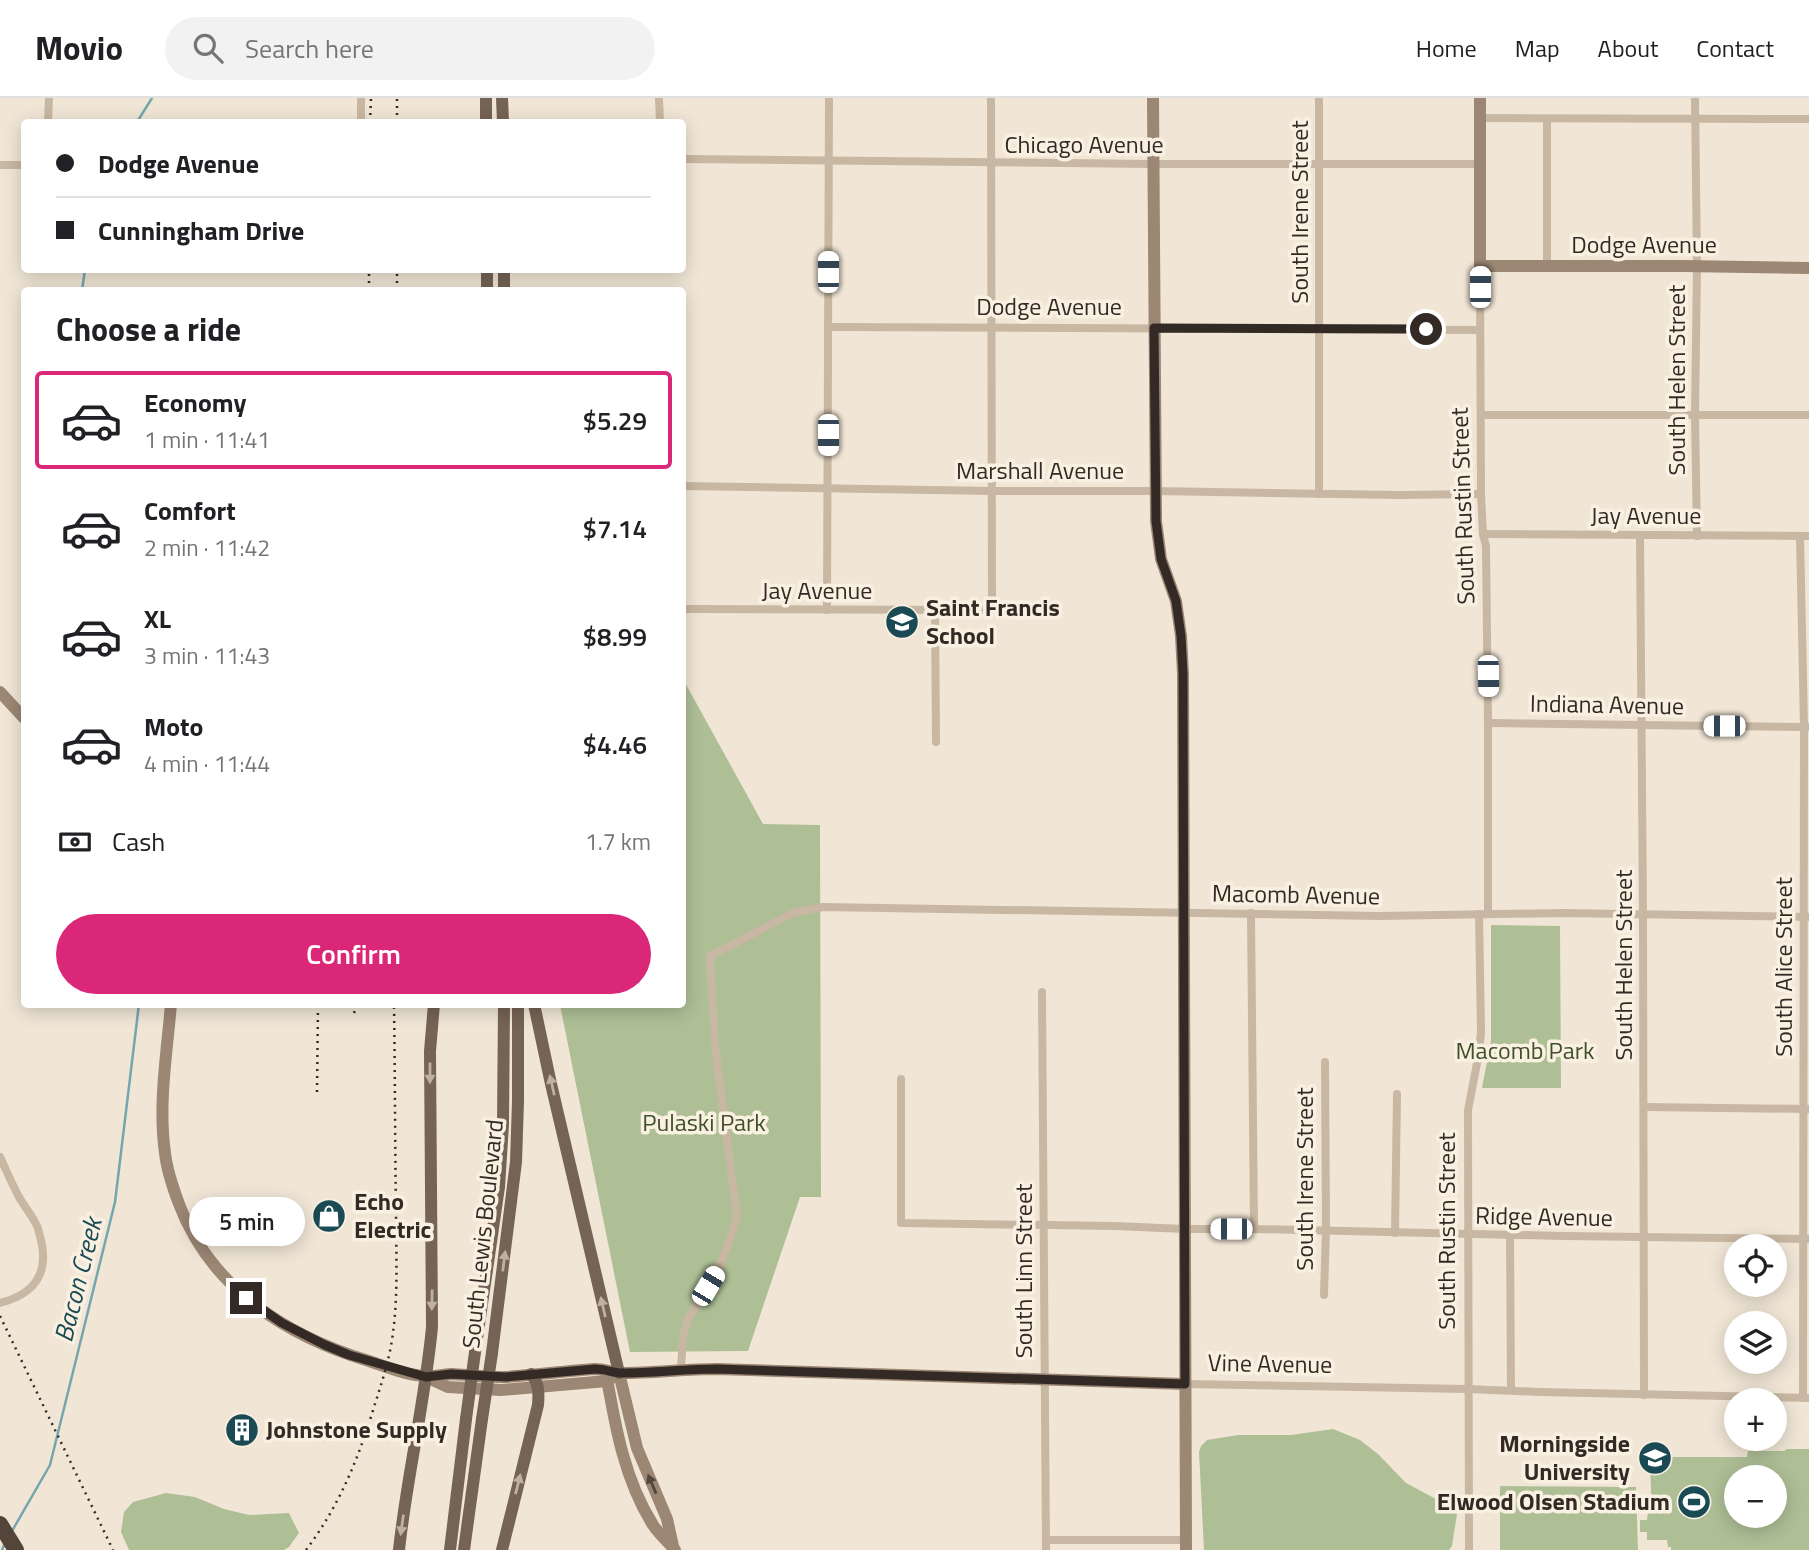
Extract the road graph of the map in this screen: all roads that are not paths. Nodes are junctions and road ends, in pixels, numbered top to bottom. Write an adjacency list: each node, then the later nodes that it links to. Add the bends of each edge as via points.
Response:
1 (49, 98): 14 (street)
2 (361, 98): 15 (street)
3 (486, 98): 16 (main road)
4 (502, 98): 17 (main road)
5 (659, 98): 18 (street)
6 (829, 98): 22 (street)
7 (991, 98): 23 (street)
8 (1153, 98): 24 (street)
9 (1319, 98): 28 (street, South Irene Street)
10 (1480, 98): 12 (street, South Rustin Street)
11 (1695, 98): 13 (street, South Helen Street)
12 (1480, 118): 19 (street); 25 (street, South Rustin Street)
13 (1695, 118): 19 (street); 20 (street); 30 (street, South Helen Street)
14 (48, 119)
15 (361, 119)
16 (486, 119)
17 (503, 119)
18 (660, 119)
19 (1546, 119): 31 (street)
20 (1809, 119)
21 (686, 160): 22 (street, Chicago Avenue)
22 (828, 162): 23 (street, Chicago Avenue); 33 (street)
23 (992, 163): 24 (street, Chicago Avenue); 34 (street)
24 (1152, 164): 28 (street, Chicago Avenue); 35 (street)
25 (1480, 164): 28 (street, Chicago Avenue); 29 (street, South Rustin Street)
26 (0, 165): 27 (street)
27 (21, 165)
28 (1319, 165): 36 (street, South Irene Street)
29 (1480, 266): 31 (street, Dodge Avenue); 37 (street, South Rustin Street)
30 (1697, 266): 31 (street, Dodge Avenue); 32 (street, Dodge Avenue); 40 (street, South Helen Street)
31 (1547, 267)
32 (1809, 268)
33 (828, 327): 34 (street, Dodge Avenue); 42 (street)
34 (992, 327): 35 (street, Dodge Avenue); 43 (street)
35 (1154, 328): 36 (street, Dodge Avenue); 44 (street)
36 (1319, 329): 37 (street, Dodge Avenue); 45 (street, South Irene Street)
37 (1480, 330): 38 (street, South Rustin Street)
38 (1481, 415): 40 (street); 46 (street, South Rustin Street)
39 (1809, 415): 40 (street)
40 (1695, 416): 49 (street, South Helen Street)
41 (686, 486): 42 (street, Marshall Avenue)
42 (828, 488): 43 (street, Marshall Avenue); 52 (street)
43 (992, 491): 44 (street, Marshall Avenue); 53 (street, Jay Avenue, via 992,610)
44 (1155, 491): 45 (street, Marshall Avenue); 60 (street, via 1161,559 1176,601 1181,636)
45 (1319, 494): 46 (street, Marshall Avenue)
46 (1481, 494): 47 (street, South Rustin Street)
47 (1483, 534): 48 (street, Jay Avenue); 56 (street, South Rustin Street)
48 (1640, 536): 49 (street, Jay Avenue); 57 (street, South Helen Street)
49 (1697, 536): 50 (street, Jay Avenue)
50 (1805, 536): 58 (street, South Alice Street)
51 (686, 609): 52 (street, Jay Avenue)
52 (827, 610): 53 (street, Jay Avenue)
53 (935, 610): 59 (street)
54 (0, 692): 55 (street)
55 (21, 715)
56 (1488, 723): 57 (street, Indiana Avenue); 62 (street, South Rustin Street)
57 (1642, 725): 58 (street, Indiana Avenue); 63 (street, South Helen Street)
58 (1806, 727): 64 (street, South Alice Street)
59 (936, 742)
60 (1184, 912): 61 (street, Macomb Avenue); 78 (street); 88 (street, Macomb Avenue, via 823,907 793,913 710,956 715,1047 737,1216 718,1270 688,1319)
61 (1251, 913): 62 (street, Macomb Avenue); 79 (street)
62 (1484, 914): 63 (street, Macomb Avenue); 82 (street, South Rustin Street, via 1481,1032 1468,1110)
63 (1643, 914): 64 (street, Macomb Avenue); 74 (street, South Helen Street)
64 (1806, 917): 75 (street, South Alice Street)
65 (1042, 992): 77 (street, South Linn Street)
66 (171, 1008): 92 (street, via 163,1101 165,1155 186,1221 205,1255 246,1298 299,1333 349,1355)
67 (434, 1008): 92 (main road, one-way to 92, via 432,1326)
68 (503, 1008): 106 (main road, South Lewis Boulevard, bridge, via 499,1187)
69 (518, 1008): 107 (main road, South Lewis Boulevard, one-way to 69, bridge, via 516,1163)
70 (535, 1008): 89 (main road, one-way to 70)
71 (1325, 1062): 80 (street, South Irene Street)
72 (901, 1079): 77 (street, Ridge Avenue, via 901,1223)
73 (1397, 1094): 81 (street)
74 (1644, 1107): 75 (street); 84 (street, South Helen Street)
75 (1806, 1109): 85 (street, South Alice Street)
76 (0, 1157): 87 (street, via 37,1226 44,1253 43,1270 34,1283 25,1293)
77 (1043, 1225): 78 (street, Ridge Avenue); 93 (street, South Linn Street)
78 (1185, 1229): 79 (street, Ridge Avenue); 94 (street)
79 (1254, 1229): 80 (street, Ridge Avenue)
80 (1326, 1230): 81 (street, Ridge Avenue); 86 (street, South Irene Street)
81 (1395, 1233): 82 (street, Ridge Avenue)
82 (1468, 1234): 83 (street, Ridge Avenue); 96 (street, South Rustin Street)
83 (1510, 1235): 84 (street, Ridge Avenue); 97 (street)
84 (1645, 1238): 85 (street, Ridge Avenue); 98 (street, South Helen Street)
85 (1807, 1239): 99 (street, South Alice Street)
86 (1324, 1295)
87 (0, 1303)
88 (681, 1369): 89 (street, Vine Avenue); 93 (street, Vine Avenue)
89 (619, 1373): 91 (street, Vine Avenue); 103 (street, one-way to 89, via 667,1519 637,1448)
90 (531, 1374): 91 (street); 92 (street); 95 (main road)
91 (606, 1375): 95 (street); 103 (street, via 624,1460 636,1491 654,1526)
92 (426, 1377): 95 (street, via 448,1387); 105 (main road, one-way to 105)
93 (1045, 1380): 94 (street, Vine Avenue); 101 (street, South Linn Street)
94 (1185, 1384): 96 (street, Vine Avenue); 102 (street)
95 (538, 1387): 108 (main road, one-way to 95, via 538,1405)
96 (1468, 1389): 97 (street, Vine Avenue); 110 (street, South Rustin Street)
97 (1511, 1390): 98 (street, Vine Avenue)
98 (1644, 1395): 99 (street, Vine Avenue)
99 (1806, 1398)
100 (0, 1524): 104 (highway)
101 (1046, 1540): 102 (street); 109 (street, South Linn Street)
102 (1186, 1545)
103 (674, 1549)
104 (16, 1550)
105 (398, 1550)
106 (450, 1550)
107 (464, 1550)
108 (502, 1550)
109 (1046, 1550)
110 (1468, 1550)

